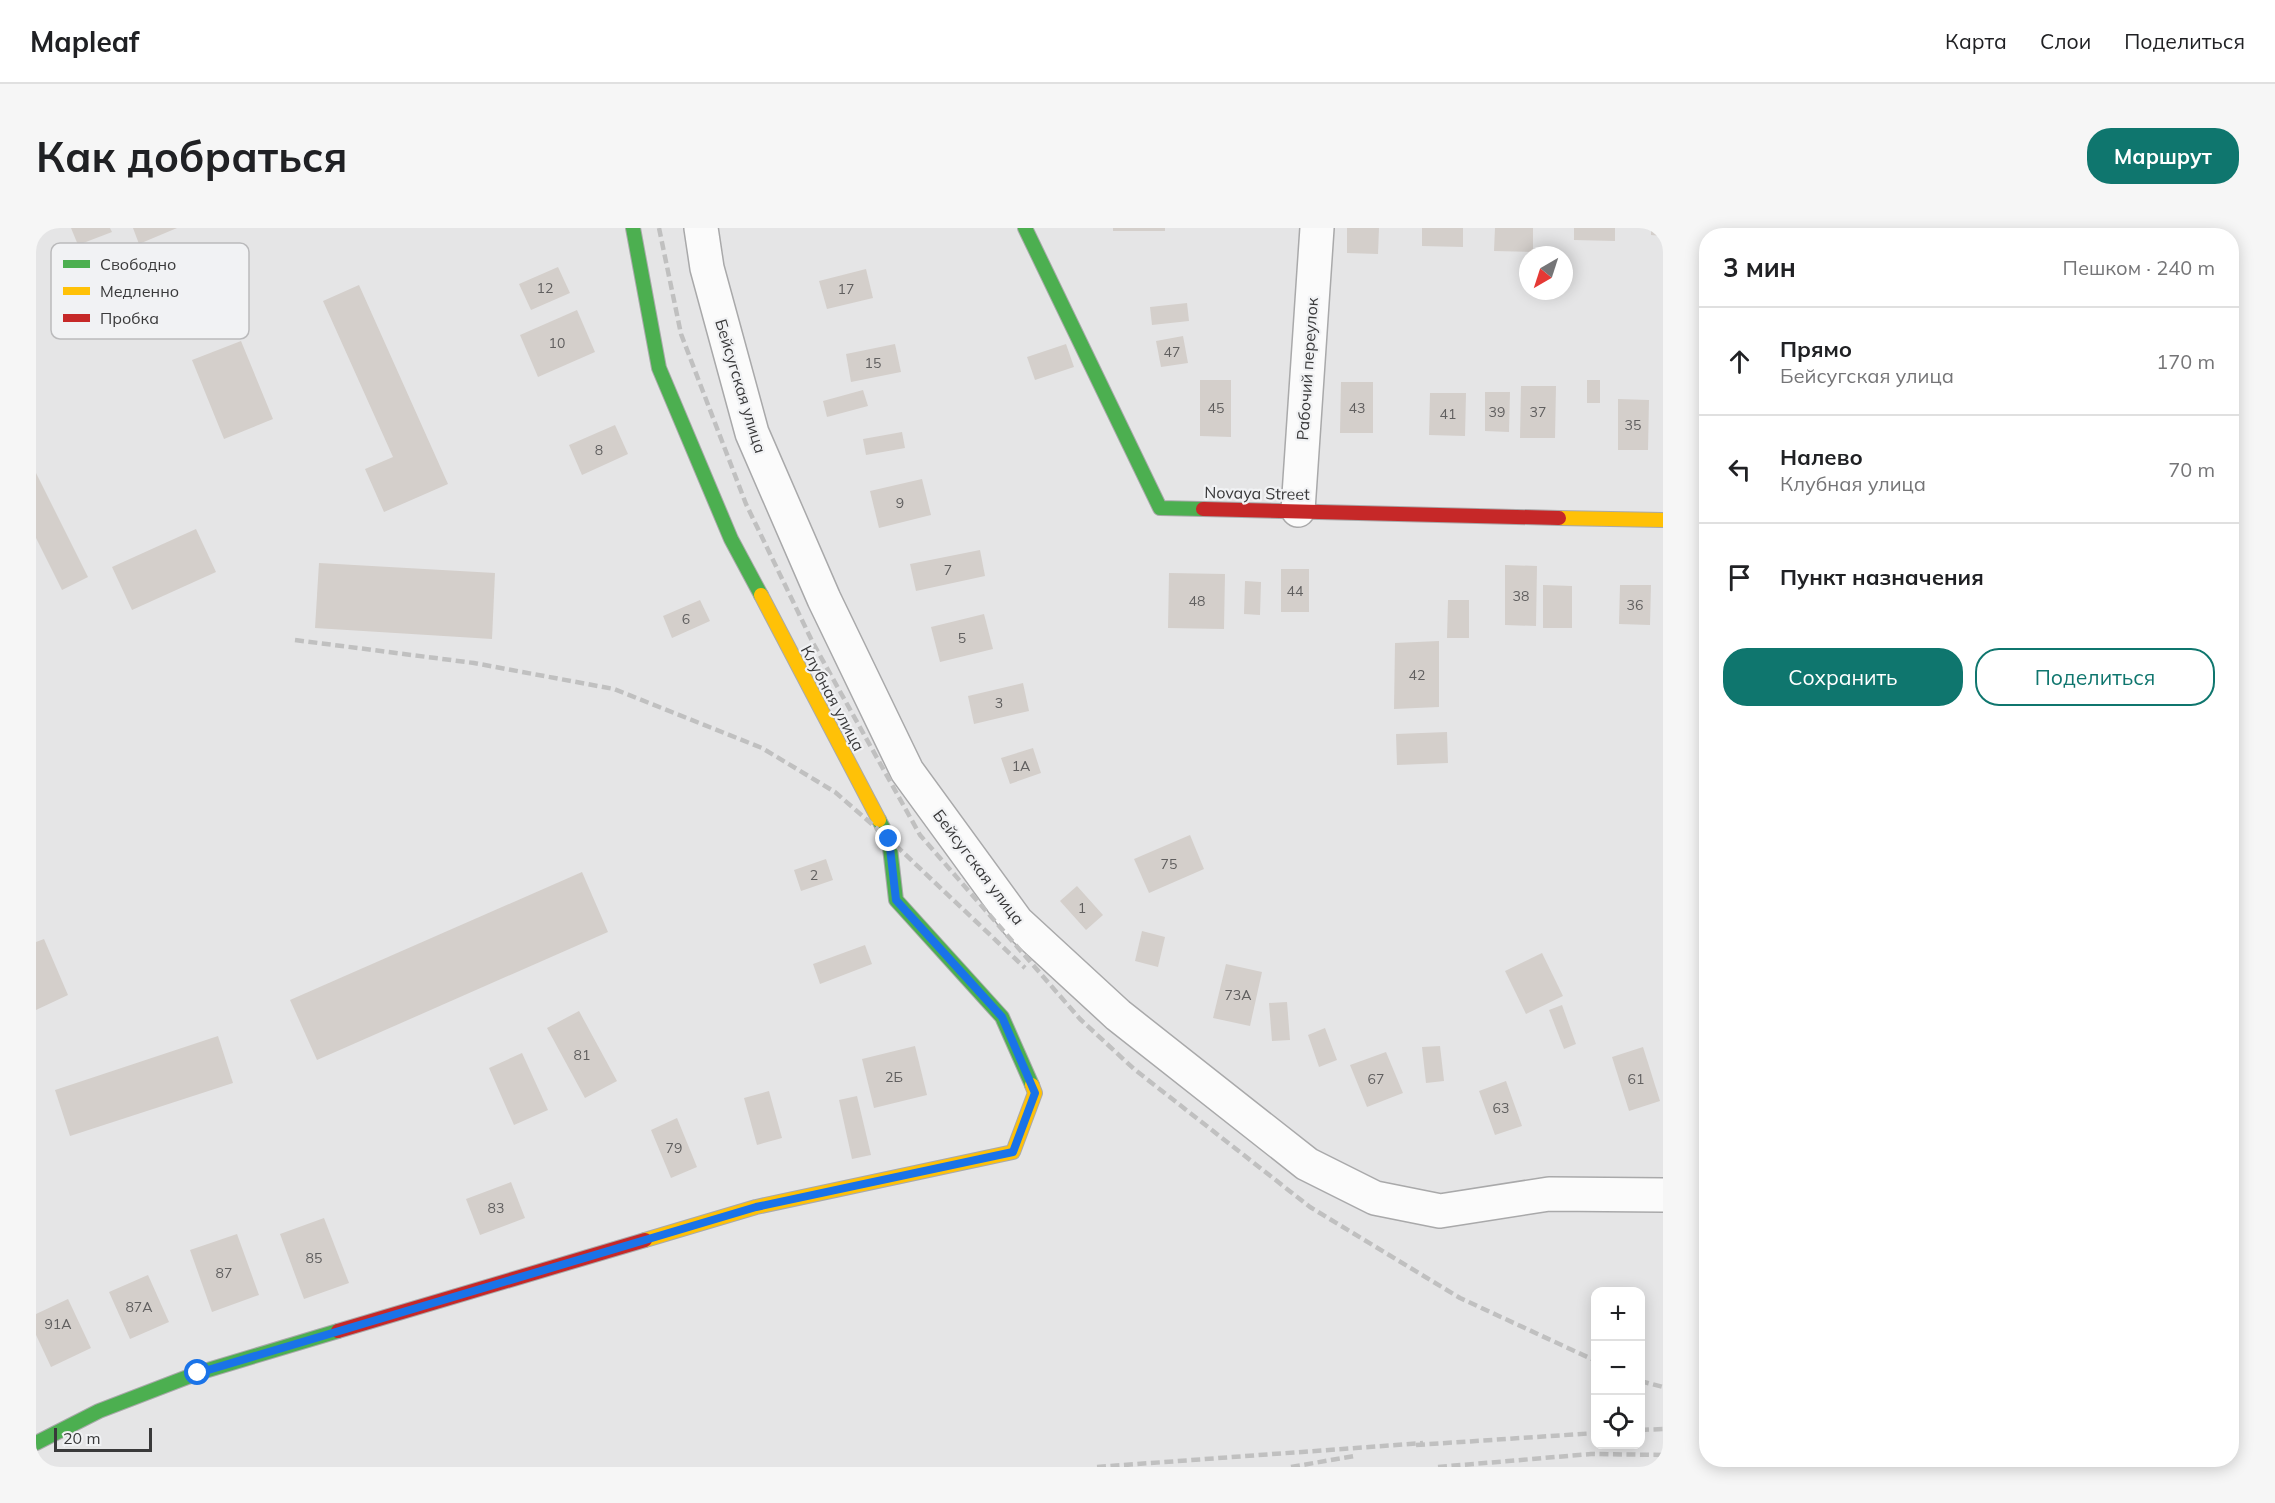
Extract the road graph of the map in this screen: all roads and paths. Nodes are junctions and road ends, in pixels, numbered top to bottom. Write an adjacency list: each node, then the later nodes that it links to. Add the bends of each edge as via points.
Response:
1 (633, 228): 8 (street, Клубная улица, via 659,368 731,539 889,839 896,900 1002,1017 1035,1093 1013,1152 756,1207 232,1362 99,1411)
2 (701, 228): 7 (street, Бейсугская улица, via 707,268 752,433 824,599 907,771 1017,922 1118,1015 1307,1164 1375,1198 1440,1211 1549,1194)
3 (1025, 228): 5 (street, Novaya Street, via 1160,508)
4 (1317, 228): 5 (street, Рабочий переулок)
5 (1298, 510): 6 (street, Novaya Street)
6 (1663, 520)
7 (1663, 1195)
8 (36, 1443)

